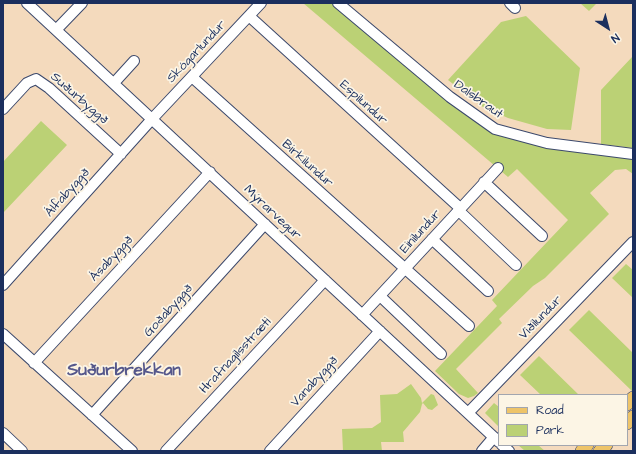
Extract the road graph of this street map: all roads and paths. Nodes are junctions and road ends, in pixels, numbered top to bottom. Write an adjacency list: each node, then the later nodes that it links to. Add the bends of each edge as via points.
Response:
1 (27, 3): 6 (street, Mýrarvegur)
2 (82, 3): 6 (street)
3 (261, 3): 5 (street, Skógarlundur)
4 (338, 3): 13 (street, Dalsbraut, via 450,97 495,129 547,143)
5 (250, 16): 8 (street, Skógarlundur); 17 (street, Espilundur)
6 (56, 30): 9 (street, Mýrarvegur)
7 (134, 61): 9 (street)
8 (192, 77): 11 (street, Skógarlundur); 23 (street, Birkilundur)
9 (114, 83): 11 (street, Mýrarvegur)
10 (3, 109): 12 (street, Suðurbyggð, via 27,83 36,79)
11 (152, 118): 12 (street, Álfabyggð); 15 (street, Mýrarvegur)
12 (120, 154): 24 (street, Álfabyggð)
13 (633, 154)
14 (498, 168): 16 (street, Einilundur)
15 (210, 172): 18 (street, Mýrarvegur); 33 (street, Ásabyggð)
16 (484, 182): 17 (street, Einilundur); 19 (street)
17 (459, 209): 20 (street, Einilundur); 22 (street, Espilundur)
18 (265, 224): 25 (street, Mýrarvegur); 35 (street, Goðabyggð)
19 (542, 236)
20 (432, 239): 23 (street, Einilundur); 26 (street)
21 (633, 242): 34 (street, Víðilundur)
22 (516, 265)
23 (405, 270): 27 (street, Einilundur); 29 (street, Birkilundur)
24 (5, 278)
25 (325, 280): 28 (street, Mýrarvegur); 40 (street, Hrafnagilsstræti)
26 (488, 291)
27 (380, 296): 28 (street, Einilundur); 32 (street)
28 (362, 315): 30 (street, Mýrarvegur)
29 (469, 326)
30 (380, 331): 34 (street, Mýrarvegur); 41 (street, Vanabyggð)
31 (3, 334): 33 (street)
32 (441, 354)
33 (34, 363): 35 (street)
34 (468, 413): 37 (street, Mýrarvegur)
35 (92, 415): 39 (street)
36 (3, 433): 38 (street)
37 (496, 440): 42 (street)
38 (22, 451)
39 (132, 451)
40 (166, 451)
41 (270, 451)
42 (482, 451)

